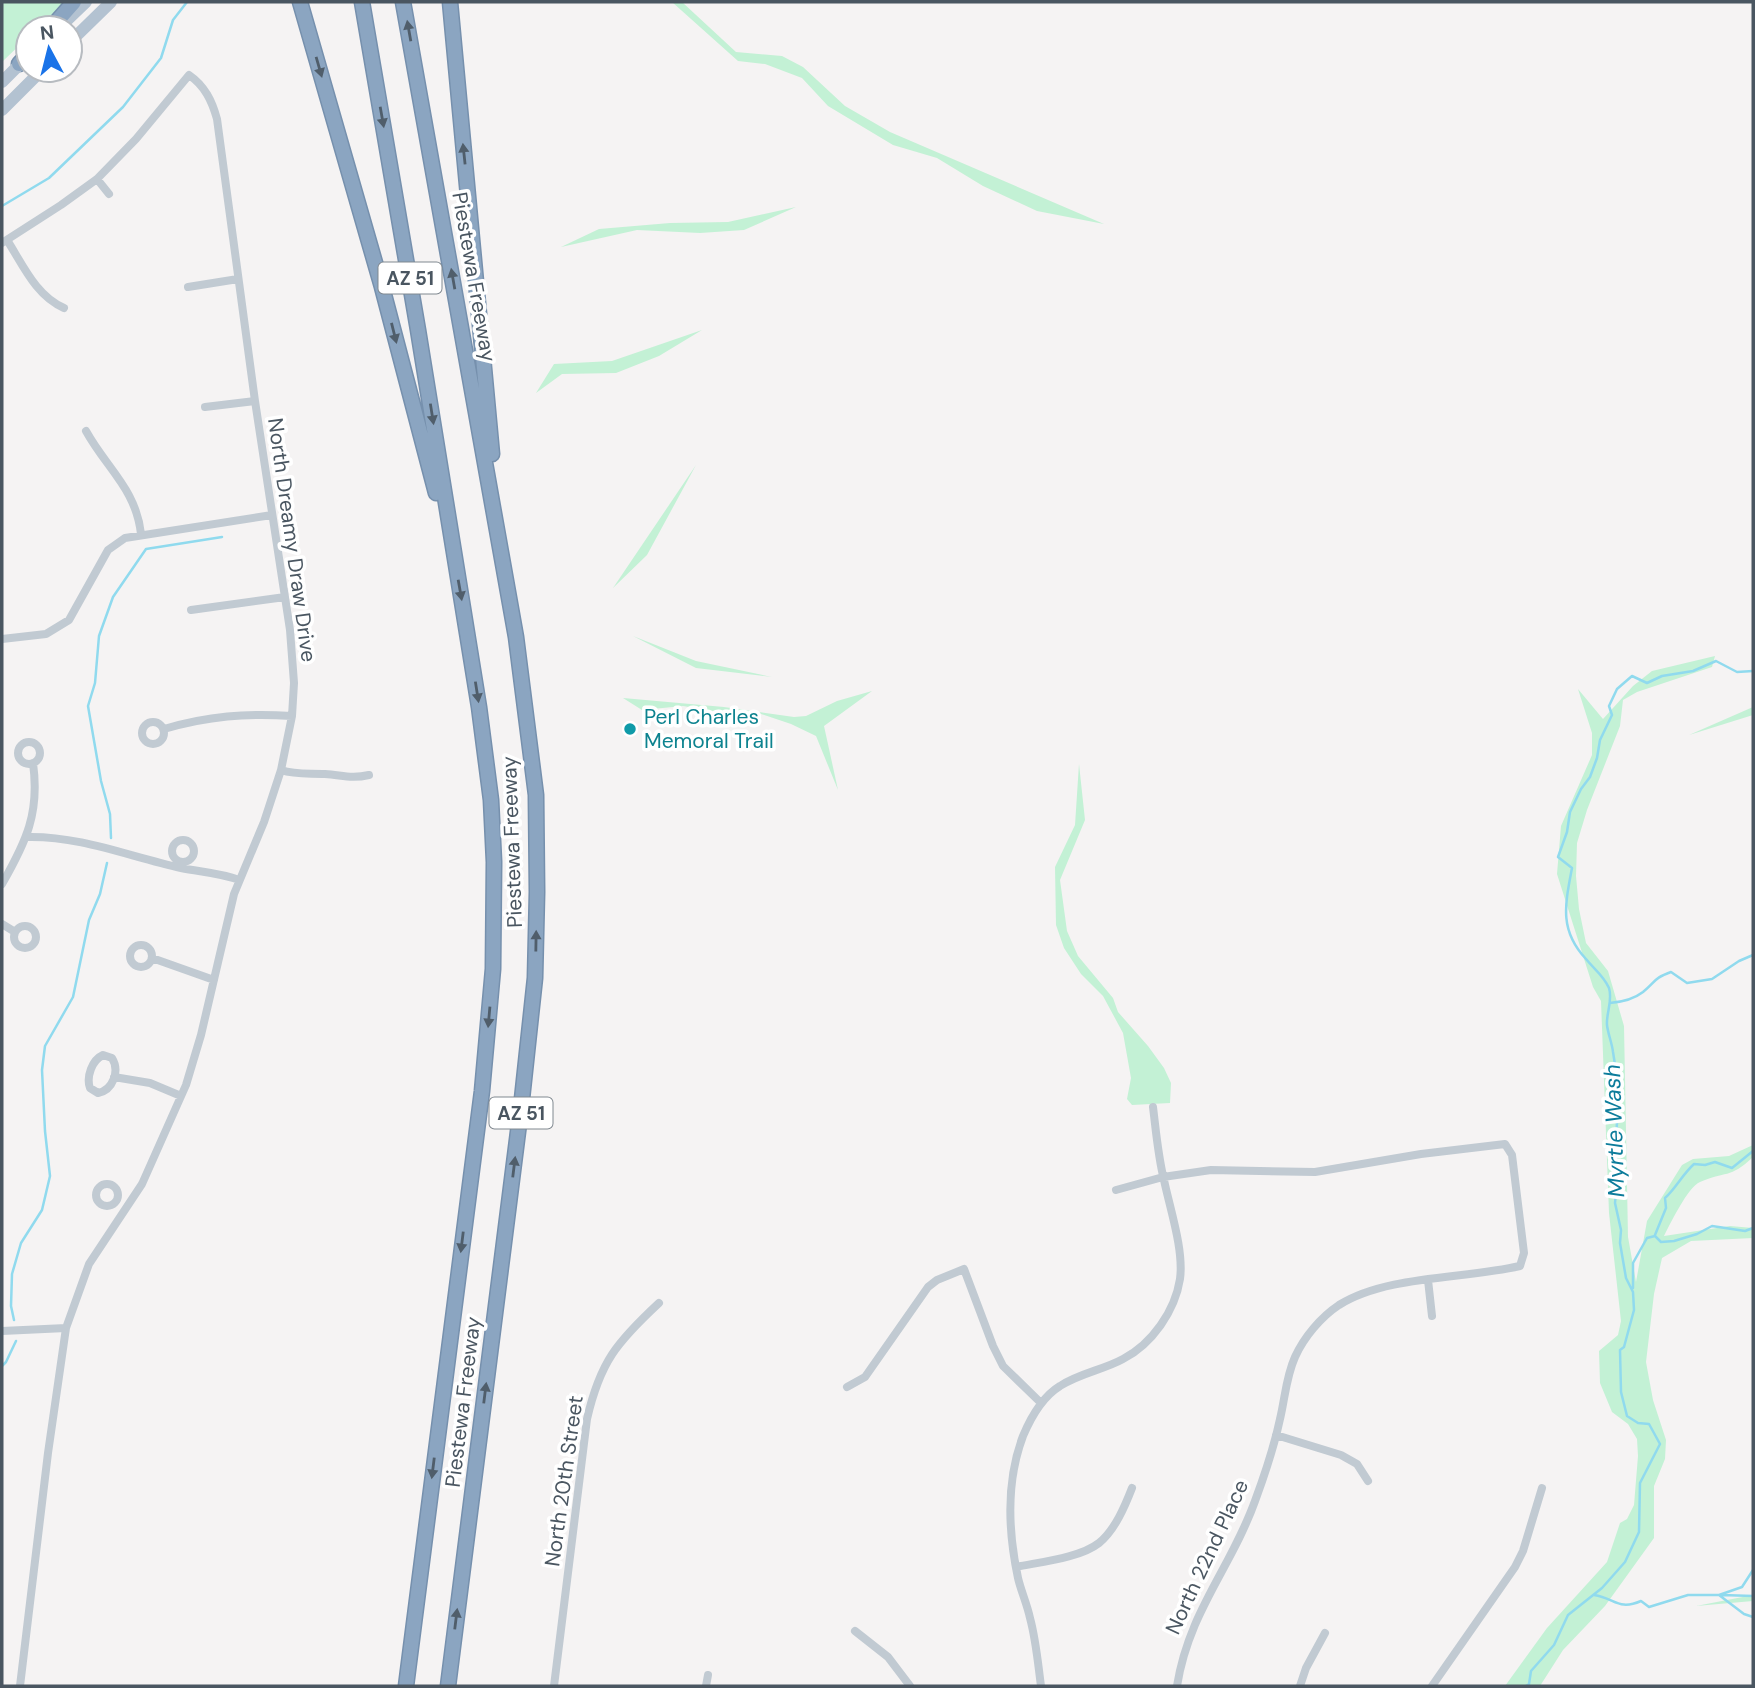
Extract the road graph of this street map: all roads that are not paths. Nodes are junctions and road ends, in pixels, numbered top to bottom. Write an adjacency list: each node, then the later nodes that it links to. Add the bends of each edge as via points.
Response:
1 (86, 2): 7 (main road)
2 (111, 2): 8 (main road)
3 (300, 2): 23 (highway, one-way to 23)
4 (362, 2): 23 (highway, Piestewa Freeway / AZ 51, one-way to 23)
5 (403, 2): 22 (highway, Piestewa Freeway / AZ 51, one-way to 5)
6 (450, 2): 22 (highway, one-way to 6)
7 (73, 14)
8 (84, 29)
9 (28, 84): 10 (main road)
10 (2, 110)
11 (97, 179): 12 (street); 13 (street); 14 (street, North Dreamy Draw Drive, via 189,75 197,80 209,94 217,119)
12 (109, 194)
13 (4, 241): 16 (street, via 43,295)
14 (238, 279): 15 (street); 17 (street, North Dreamy Draw Drive)
15 (188, 287)
16 (64, 308)
17 (255, 401): 18 (street, North Dreamy Draw Drive); 20 (street, North Dreamy Draw Drive)
18 (205, 407)
19 (86, 431): 21 (street, via 133,499)
20 (271, 515): 21 (street); 24 (street, North Dreamy Draw Drive)
21 (141, 534): 26 (street, via 108,550 69,620 46,634)
22 (499, 539): 63 (highway, Piestewa Freeway / AZ 51, one-way to 22, via 535,978 536,795)
23 (454, 555): 62 (highway, Piestewa Freeway / AZ 51, one-way to 62, via 491,800 493,957 482,1091)
24 (285, 597): 25 (street); 27 (street, North Dreamy Draw Drive)
25 (191, 610)
26 (2, 639)
27 (292, 716): 28 (street, via 196,719); 30 (street, North Dreamy Draw Drive)
28 (163, 729)
29 (33, 763): 32 (street)
30 (281, 770): 31 (street, via 354,778); 33 (street, North Dreamy Draw Drive)
31 (369, 775)
32 (28, 836): 33 (street, via 100,846); 34 (street)
33 (239, 880): 38 (street, North Dreamy Draw Drive)
34 (2, 884)
35 (2, 924): 36 (street)
36 (15, 932)
37 (152, 958): 38 (street)
38 (215, 980): 40 (street, North Dreamy Draw Drive)
39 (114, 1077): 39 (street, via 115,1061 103,1055 94,1063 89,1086 102,1093); 40 (street, via 150,1083)
40 (181, 1096): 45 (street, North Dreamy Draw Drive, via 142,1184)
41 (1153, 1107): 42 (street)
42 (1163, 1177): 43 (street); 46 (street, North 22nd Place, via 1211,1170 1315,1172 1505,1144 1512,1155 1524,1253 1520,1266); 52 (street, via 1180,1279 1170,1311 1146,1342 1125,1358 1080,1375)
43 (1116, 1190)
44 (117, 1200): 45 (street)
45 (126, 1207): 49 (street, North Dreamy Draw Drive, via 89,1264)
46 (1428, 1280): 48 (street); 53 (street, North 22nd Place, via 1356,1296 1317,1325 1291,1368)
47 (659, 1303): 64 (street, North 20th Street, via 622,1338 599,1374 592,1396)
48 (1433, 1316)
49 (66, 1328): 50 (street); 61 (street, North Dreamy Draw Drive)
50 (5, 1331)
51 (847, 1387): 52 (street, via 865,1377 928,1287 964,1269 1003,1366)
52 (1041, 1403): 57 (street, via 1023,1436 1010,1496)
53 (1276, 1435): 54 (street, via 1341,1455 1357,1464); 68 (street, North 22nd Place, via 1255,1504 1192,1628)
54 (1368, 1480)
55 (1132, 1488): 57 (street, via 1111,1530 1099,1543 1083,1552)
56 (1542, 1488): 70 (street, via 1516,1567)
57 (1016, 1567): 67 (street)
58 (855, 1631): 66 (street, via 888,1657)
59 (1325, 1633): 69 (street)
60 (708, 1675): 65 (street)
61 (20, 1686)
62 (406, 1686)
63 (448, 1686)
64 (554, 1686)
65 (706, 1686)
66 (910, 1686)
67 (1041, 1686)
68 (1177, 1686)
69 (1300, 1686)
70 (1432, 1686)

